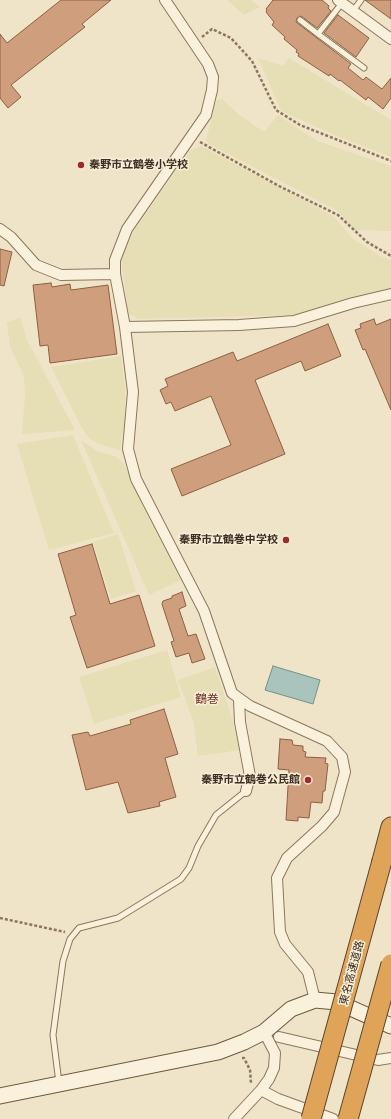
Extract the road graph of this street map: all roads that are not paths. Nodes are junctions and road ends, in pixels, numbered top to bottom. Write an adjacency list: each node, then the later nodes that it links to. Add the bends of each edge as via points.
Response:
1 (165, 0): 10 (street, via 208,64 213,77 212,90 206,115 127,229 116,260)
2 (361, 0): 4 (lane)
3 (340, 1): 4 (street); 6 (lane)
4 (353, 11): 7 (street)
5 (300, 20): 6 (lane)
6 (318, 34): 8 (lane)
7 (390, 37)
8 (364, 68)
9 (0, 230): 10 (street, via 11,237 36,265 61,276)
10 (115, 274): 12 (street)
11 (391, 294): 12 (street, via 294,321 239,325)
12 (125, 327): 13 (street, via 132,392 128,448 136,479 204,611 232,693)
13 (239, 700): 14 (street, via 240,722 250,776); 17 (street, via 327,741 342,757 345,772 334,812 287,858 277,878 280,932 285,944 308,972)
14 (246, 791): 22 (lane, via 216,816 181,879 118,918 79,928 74,933 65,950 53,1035)
15 (391, 827): 26 (highway, 東名高速道路, bridge)
16 (391, 964): 28 (highway, bridge)
17 (315, 1000): 18 (street, via 337,1002); 19 (street, via 291,1010)
18 (391, 1026)
19 (264, 1032): 22 (street, via 218,1052); 23 (street, via 275,1052 274,1068)
20 (279, 1037): 21 (street, via 378,1060)
21 (391, 1058)
22 (59, 1084): 24 (street)
23 (261, 1090): 25 (street); 27 (street)
24 (0, 1096)
25 (234, 1119)
26 (311, 1119)
27 (333, 1119)
28 (348, 1119)

